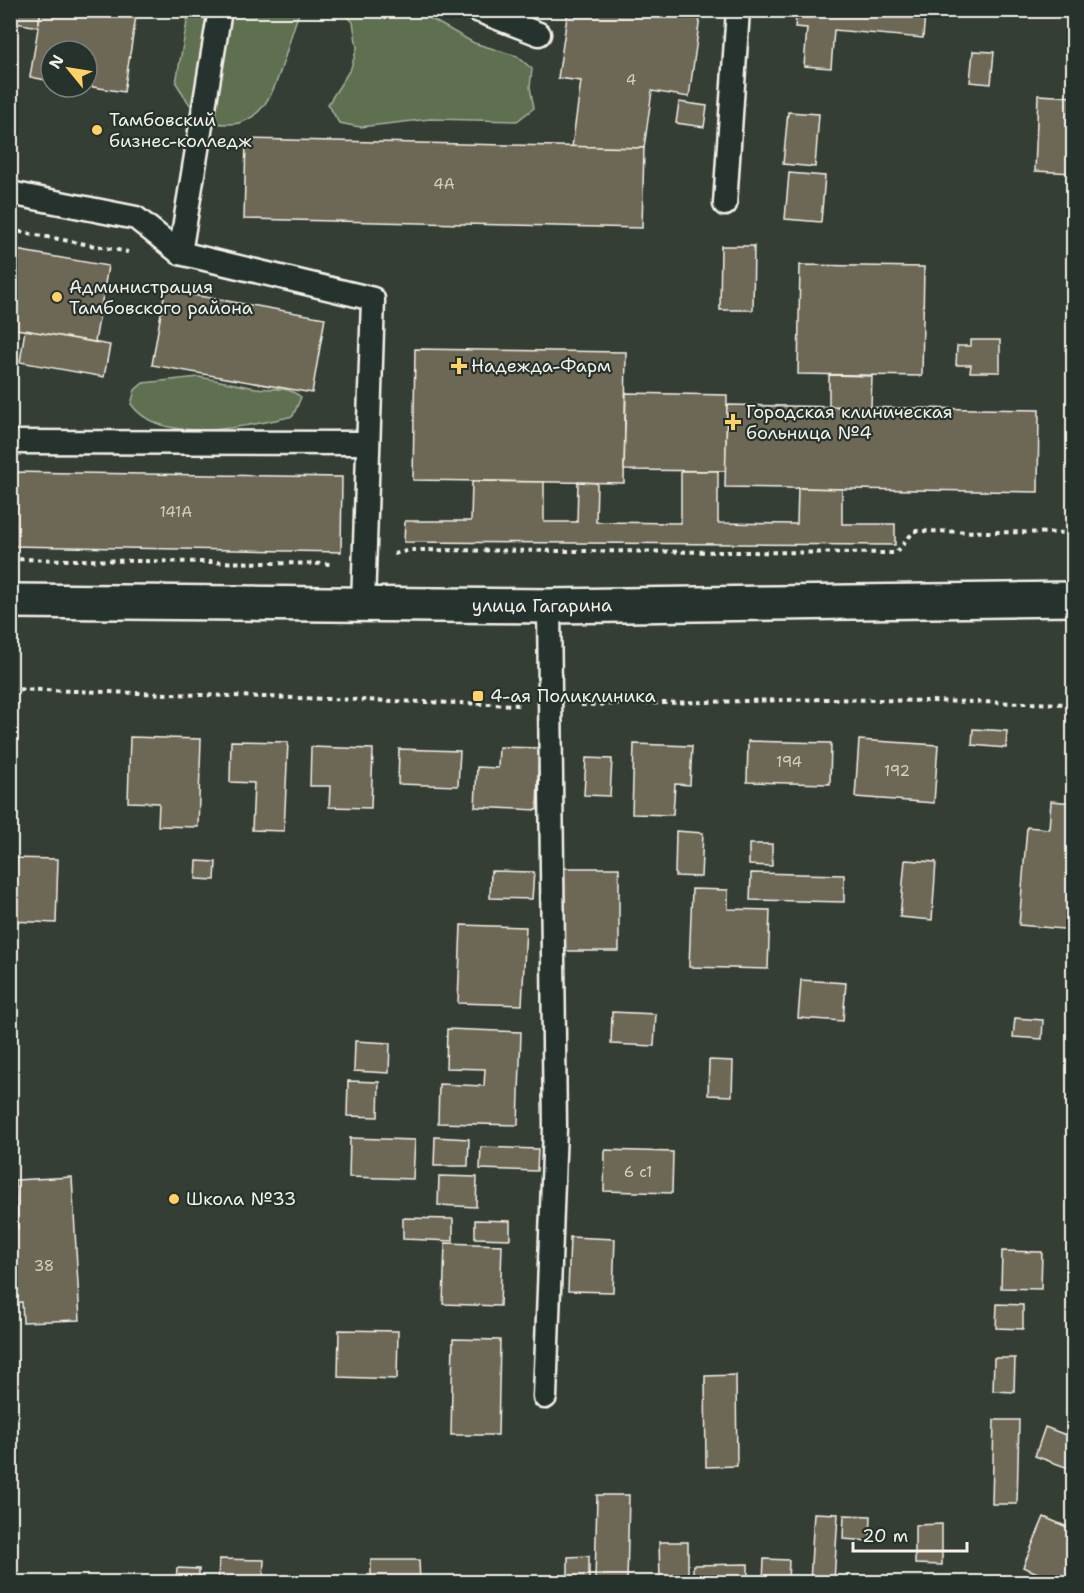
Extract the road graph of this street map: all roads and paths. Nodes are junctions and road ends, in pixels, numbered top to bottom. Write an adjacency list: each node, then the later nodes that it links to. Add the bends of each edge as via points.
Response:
1 (220, 10): 8 (lane)
2 (477, 10): 4 (lane)
3 (738, 10): 6 (lane)
4 (540, 34)
5 (10, 193): 8 (lane, via 136,218)
6 (725, 204)
7 (10, 230): 8 (path, via 134,254)
8 (180, 253): 10 (lane, via 373,299)
9 (10, 442): 10 (lane)
10 (368, 444): 13 (lane)
11 (1074, 533): 13 (path, via 914,531 896,553 410,550)
12 (10, 559): 13 (path, via 348,564)
13 (364, 561): 16 (lane)
14 (1074, 599): 17 (main road, улица Гагарина)
15 (10, 601): 16 (main road, улица Гагарина)
16 (363, 605): 17 (main road, улица Гагарина)
17 (549, 606): 18 (lane, via 555,1128)
18 (545, 1397)

